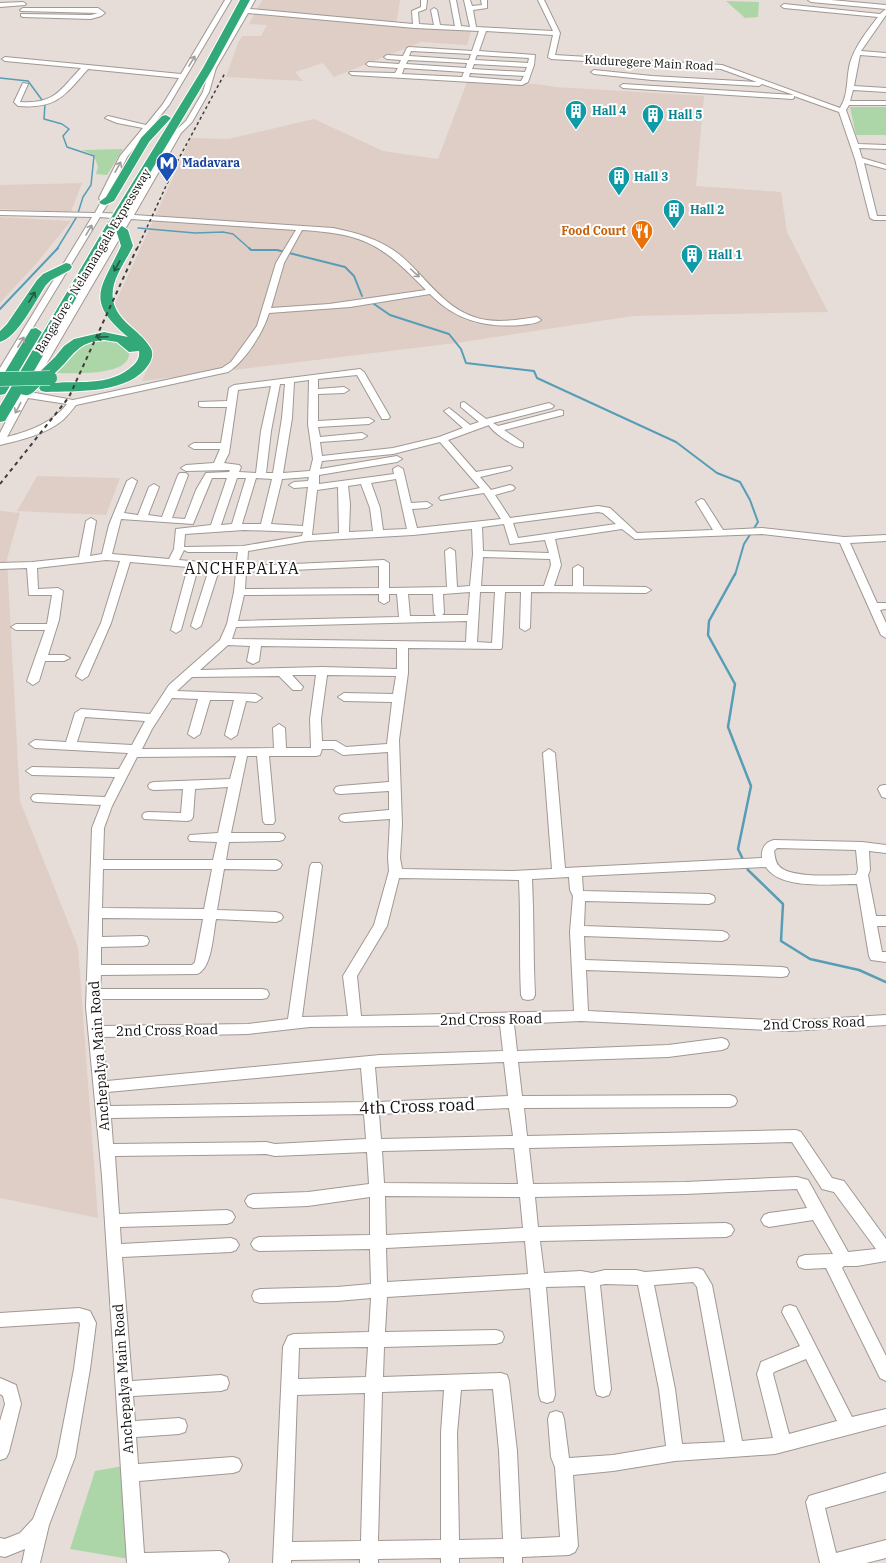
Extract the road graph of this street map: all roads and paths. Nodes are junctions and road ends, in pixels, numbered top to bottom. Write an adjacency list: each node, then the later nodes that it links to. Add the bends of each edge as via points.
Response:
1 (228, 0): 48 (street, one-way to 1)
2 (235, 0): 42 (highway, Bangalore - Nelamangala Expressway)
3 (245, 0): 42 (highway, Bangalore - Nelamangala Expressway)
4 (252, 0): 19 (street)
5 (424, 0): 23 (street, via 424,8 415,11)
6 (453, 0): 25 (street)
7 (467, 0): 16 (street)
8 (484, 0): 16 (street, via 485,7)
9 (541, 0): 28 (street)
10 (810, 0): 14 (street); 17 (street)
11 (31, 2): 15 (street)
12 (0, 5): 15 (street)
13 (784, 6): 17 (street)
14 (886, 7)
15 (23, 8): 15 (street, via 98,10 102,13 91,17)
16 (470, 8): 26 (street)
17 (806, 8): 20 (street)
18 (434, 10): 24 (street)
19 (246, 11): 23 (street); 66 (street, via 213,68 206,92 189,122)
20 (884, 14): 21 (street)
21 (877, 22): 22 (street); 30 (street)
22 (886, 23)
23 (416, 26): 24 (street)
24 (437, 27): 25 (street)
25 (458, 28): 26 (street)
26 (473, 29): 27 (street)
27 (483, 30): 28 (street); 31 (street)
28 (557, 33): 37 (street, Kuduregere Main Road, via 550,57)
29 (886, 48): 30 (street)
30 (860, 51): 32 (street); 55 (street)
31 (474, 53): 34 (street, via 409,49); 36 (street); 39 (street, via 533,56)
32 (886, 55)
33 (386, 57): 34 (street)
34 (406, 58): 36 (street); 40 (street)
35 (5, 59): 41 (street)
36 (471, 61): 39 (street); 43 (street)
37 (656, 62): 49 (street); 54 (street, Kuduregere Main Road, via 722,67)
38 (369, 64): 40 (street)
39 (531, 65): 46 (street)
40 (402, 66): 43 (street); 47 (street)
41 (84, 68): 48 (street); 52 (street, via 54,100 44,103 18,104)
42 (202, 68): 66 (highway, via 203,89); 72 (highway, Bangalore - Nelamangala Expressway); 72 (highway, Bangalore - Nelamangala Expressway, via 166,118 145,140 110,199)
43 (468, 70): 46 (street); 50 (street)
44 (594, 72): 49 (street)
45 (352, 73): 47 (street)
46 (528, 74): 50 (street, via 526,81 522,83)
47 (398, 75): 50 (street)
48 (183, 76): 65 (street, via 166,105)
49 (652, 78): 53 (street); 57 (street)
50 (465, 79)
51 (886, 82): 55 (street)
52 (25, 84)
53 (758, 84): 54 (street); 59 (street)
54 (771, 84): 60 (street, Kuduregere Main Road)
55 (850, 85): 58 (street); 61 (street)
56 (623, 86): 57 (street)
57 (651, 88): 59 (street)
58 (886, 90)
59 (760, 95): 60 (street)
60 (805, 98): 63 (street, Kuduregere Main Road)
61 (848, 103): 62 (street); 63 (street)
62 (886, 103)
63 (842, 111): 67 (street)
64 (108, 118): 65 (street)
65 (147, 127): 72 (street, one-way to 65, via 103,198 116,169)
66 (178, 132): 72 (street)
67 (854, 146): 68 (street); 69 (street)
68 (886, 147)
69 (859, 159): 70 (street); 73 (street, via 874,218)
70 (886, 167)
71 (0, 213): 72 (street)
72 (114, 218): 75 (street); 76 (street, one-way to 72); 77 (street, one-way to 77, via 294,226 361,236 381,245 396,256); 86 (highway, one-way to 86, via 127,246 108,283 107,301 121,326 141,343 146,359 128,376 108,383 80,387); 89 (highway, Bangalore - Nelamangala Expressway); 91 (street); 99 (highway, Bangalore - Nelamangala Expressway)
73 (883, 218): 74 (street)
74 (884, 227)
75 (299, 231): 78 (street, via 330,234 372,247 388,258); 79 (street, via 280,263)
76 (66, 267): 80 (highway, one-way to 76, via 12,327 41,283); 81 (street, one-way to 76)
77 (432, 291): 78 (street); 78 (street, via 451,310 485,322 537,320 499,327 479,326 442,312)
78 (424, 293): 79 (street, via 319,308)
79 (266, 311): 92 (street, via 261,326 246,348 234,364 225,370)
80 (0, 338)
81 (0, 374)
82 (314, 377): 84 (street); 90 (street); 100 (street, via 360,372)
83 (0, 379): 86 (highway, bridge)
84 (290, 380): 85 (street); 121 (street, via 289,412)
85 (276, 382): 94 (street, via 234,388); 119 (street)
86 (48, 383): 87 (highway); 91 (highway, one-way to 91, via 109,375 132,364 136,354 132,346 120,339 86,339 72,346)
87 (0, 388)
88 (344, 390): 90 (street)
89 (0, 391)
90 (314, 392): 103 (street)
91 (26, 393): 92 (street); 109 (street, one-way to 109)
92 (73, 403): 109 (street, via 52,423 12,440)
93 (202, 404): 94 (street)
94 (231, 404): 112 (street)
95 (464, 405): 102 (street)
96 (549, 406): 102 (street)
97 (449, 411): 104 (street)
98 (561, 417): 105 (street)
99 (0, 418)
100 (385, 418)
101 (369, 421): 103 (street)
102 (486, 423): 104 (street); 105 (street)
103 (313, 424): 108 (street)
104 (469, 429): 107 (street)
105 (500, 431): 110 (street)
106 (362, 436): 108 (street)
107 (442, 439): 113 (street); 120 (street)
108 (315, 440): 114 (street)
109 (0, 442)
110 (520, 445)
111 (194, 446): 112 (street)
112 (225, 446): 115 (street)
113 (395, 455): 114 (street); 117 (street); 122 (street)
114 (318, 458): 117 (street)
115 (218, 466): 118 (street, via 236,467); 137 (street, via 185,471)
116 (507, 468): 120 (street)
117 (314, 473): 121 (street); 127 (street)
118 (234, 474): 119 (street); 137 (street, via 209,475 189,522); 143 (street)
119 (257, 475): 121 (street); 144 (street)
120 (474, 475): 130 (street)
121 (278, 476): 141 (street)
122 (398, 476): 124 (street); 134 (street)
123 (132, 481): 135 (street)
124 (366, 481): 125 (street); 148 (street, via 376,508)
125 (343, 484): 127 (street); 149 (street)
126 (294, 485): 127 (street)
127 (314, 486): 147 (street)
128 (154, 487): 136 (street)
129 (510, 488): 130 (street)
130 (487, 492): 131 (street); 139 (street)
131 (444, 498)
132 (701, 502): 146 (street)
133 (427, 505): 134 (street)
134 (406, 506): 145 (street)
135 (119, 516): 136 (street); 159 (street, via 114,525)
136 (142, 518): 137 (street)
137 (166, 519)
138 (91, 521): 161 (street)
139 (508, 522): 140 (street); 142 (street, via 598,509 606,510); 150 (street, via 514,542)
140 (477, 525): 145 (street); 157 (street)
141 (266, 526): 144 (street); 147 (street)
142 (623, 526): 146 (street, via 634,536); 150 (street)
143 (215, 527): 144 (street); 162 (street, via 180,531 179,549)
144 (236, 527)
145 (413, 532): 148 (street)
146 (718, 532): 152 (street, via 752,531)
147 (307, 534): 149 (street); 155 (street)
148 (378, 534): 149 (street)
149 (344, 536)
150 (549, 537): 158 (street)
151 (886, 538): 152 (street)
152 (844, 540): 182 (street)
153 (188, 549): 154 (street)
154 (229, 549): 155 (street); 166 (street)
155 (243, 549): 168 (street, Anchepalya Main Road)
156 (450, 551): 174 (street)
157 (478, 554): 158 (street); 169 (street)
158 (555, 556): 175 (street, via 556,565)
159 (106, 557): 160 (street); 161 (street)
160 (126, 558): 162 (street); 204 (street, via 106,623)
161 (84, 559): 163 (street)
162 (173, 563): 164 (street)
163 (32, 565): 165 (street); 187 (street, via 33,593 58,592)
164 (194, 565): 166 (street); 191 (street)
165 (0, 566)
166 (219, 566): 168 (street); 188 (street)
167 (578, 568): 176 (street)
168 (242, 569): 172 (street, via 384,562); 179 (street, Anchepalya Main Road)
169 (476, 589): 170 (street); 174 (street); 184 (street)
170 (500, 589): 171 (street); 196 (street, via 497,647)
171 (526, 589): 175 (street); 190 (street)
172 (384, 590): 173 (street); 179 (street); 180 (street)
173 (402, 590): 178 (street); 185 (street)
174 (452, 590): 178 (street)
175 (548, 590): 176 (street)
176 (578, 590): 177 (street)
177 (646, 590)
178 (438, 591): 183 (street)
179 (239, 592): 186 (street, Anchepalya Main Road)
180 (384, 601)
181 (886, 606): 182 (street)
182 (873, 607): 192 (street)
183 (439, 613)
184 (472, 618): 185 (street); 196 (street)
185 (405, 619): 186 (street)
186 (232, 624): 193 (street, Anchepalya Main Road)
187 (52, 626): 189 (street); 197 (street)
188 (196, 626)
189 (16, 627)
190 (525, 628)
191 (176, 630)
192 (886, 634)
193 (225, 642): 194 (street); 203 (street, Anchepalya Main Road)
194 (256, 643): 195 (street); 199 (street)
195 (403, 644): 196 (street); 202 (street)
196 (471, 646)
197 (42, 658): 198 (street); 205 (street)
198 (64, 658)
199 (253, 661)
200 (322, 671): 201 (street); 202 (street); 219 (street, via 316,716)
201 (282, 672): 203 (street); 206 (street)
202 (402, 673): 212 (street)
203 (189, 674): 207 (street, Anchepalya Main Road)
204 (82, 676)
205 (33, 681)
206 (297, 687)
207 (169, 694): 208 (street); 213 (street, Anchepalya Main Road)
208 (205, 696): 210 (street); 215 (street)
209 (344, 697): 212 (street)
210 (241, 698): 211 (street); 216 (street)
211 (256, 698)
212 (399, 698): 220 (street)
213 (154, 718): 218 (street, via 81,713); 221 (street, Anchepalya Main Road)
214 (279, 728): 222 (street)
215 (194, 734)
216 (231, 735)
217 (35, 744): 218 (street)
218 (71, 744): 221 (street)
219 (318, 745): 220 (street, via 336,746 343,751); 222 (street, via 316,752)
220 (393, 748): 231 (street)
221 (135, 751): 224 (street); 227 (street, Anchepalya Main Road)
222 (280, 753): 225 (street)
223 (548, 753): 251 (street)
224 (242, 754): 225 (street); 228 (street)
225 (263, 754): 238 (street)
226 (32, 771): 227 (street)
227 (124, 773): 234 (street, Anchepalya Main Road)
228 (235, 783): 229 (street); 241 (street)
229 (189, 785): 230 (street); 236 (street, via 187,817)
230 (154, 786)
231 (394, 786): 232 (street); 235 (street)
232 (340, 790)
233 (37, 798): 234 (street)
234 (109, 801): 245 (street, Anchepalya Main Road, via 98,828)
235 (395, 814): 237 (street); 250 (street)
236 (148, 816)
237 (345, 818)
238 (269, 821)
239 (279, 837): 241 (street)
240 (194, 838): 241 (street)
241 (224, 838): 246 (street)
242 (862, 846): 243 (street); 244 (street, via 774,844 768,850); 253 (street)
243 (886, 848)
244 (768, 862): 249 (street); 253 (street, via 777,872 792,878)
245 (97, 864): 246 (street); 256 (street, Anchepalya Main Road)
246 (219, 865): 247 (street); 257 (street)
247 (276, 865)
248 (316, 866): 276 (street)
249 (575, 872): 251 (street); 254 (street)
250 (396, 873): 252 (street); 275 (street, via 380,926 350,976)
251 (559, 874): 252 (street)
252 (525, 875): 271 (street)
253 (863, 880): 259 (street)
254 (578, 896): 255 (street); 261 (street)
255 (709, 899)
256 (95, 913): 257 (street); 264 (street, Anchepalya Main Road)
257 (210, 914): 258 (street); 267 (street, via 201,964 196,969)
258 (276, 917)
259 (870, 921): 260 (street); 265 (street, via 876,956)
260 (886, 921)
261 (577, 931): 262 (street); 266 (street)
262 (722, 936)
263 (142, 941): 264 (street)
264 (94, 942): 267 (street, Anchepalya Main Road)
265 (886, 957)
266 (579, 965): 268 (street); 272 (street)
267 (93, 970): 269 (street, Anchepalya Main Road)
268 (782, 972)
269 (94, 994): 270 (street); 277 (street, Anchepalya Main Road)
270 (262, 994)
271 (528, 995)
272 (581, 1016): 273 (street, 2nd Cross Road); 274 (street, 2nd Cross Road, via 790,1026)
273 (506, 1019): 275 (street, 2nd Cross Road); 279 (street)
274 (886, 1020)
275 (355, 1021): 276 (street, 2nd Cross Road)
276 (294, 1024): 277 (street, 2nd Cross Road, via 248,1029)
277 (96, 1032): 281 (street, Anchepalya Main Road)
278 (722, 1044): 279 (street, via 668,1051)
279 (511, 1055): 280 (street, via 380,1060); 283 (street)
280 (368, 1063): 281 (street); 284 (street)
281 (101, 1087): 285 (street, Anchepalya Main Road)
282 (730, 1101): 283 (street, 4th Cross road)
283 (517, 1102): 284 (street, 4th Cross road); 286 (street)
284 (371, 1108): 285 (street, 4th Cross road); 287 (street)
285 (103, 1112): 288 (street, Anchepalya Main Road)
286 (521, 1141): 287 (street); 290 (street); 302 (street, via 796,1136 827,1184 839,1186)
287 (373, 1145): 288 (street, via 275,1150); 289 (street)
288 (107, 1150): 295 (street, Anchepalya Main Road)
289 (376, 1189): 290 (street); 291 (street, via 308,1199); 298 (street)
290 (527, 1191): 292 (street, via 797,1183 803,1185); 297 (street)
291 (253, 1201)
292 (817, 1213): 294 (street); 303 (street)
293 (227, 1218): 295 (street)
294 (768, 1220)
295 (112, 1221): 301 (street, Anchepalya Main Road)
296 (726, 1230): 297 (street)
297 (530, 1234): 298 (street); 306 (street)
298 (378, 1242): 299 (street); 308 (street)
299 (259, 1244)
300 (231, 1245): 301 (street)
301 (114, 1251): 321 (street, Anchepalya Main Road)
302 (886, 1252): 303 (street)
303 (840, 1260): 304 (street); 315 (street, via 834,1268)
304 (805, 1262)
305 (645, 1279): 307 (street, via 605,1277); 330 (street, via 697,1275 704,1285); 332 (street, via 667,1389)
306 (538, 1280): 307 (street); 308 (street); 323 (street)
307 (592, 1280): 322 (street)
308 (379, 1290): 309 (street); 313 (street)
309 (260, 1296)
310 (790, 1312): 314 (street)
311 (0, 1320): 337 (street, via 79,1315 84,1316 88,1323 66,1457)
312 (496, 1337): 313 (street)
313 (376, 1340): 317 (street); 320 (street, via 294,1342 291,1347)
314 (810, 1350): 327 (street); 329 (street, via 767,1367 765,1374)
315 (886, 1372)
316 (221, 1383): 321 (street)
317 (374, 1384): 318 (street); 320 (street); 340 (street)
318 (453, 1384): 341 (street, via 449,1433); 342 (street, via 501,1382 508,1452)
319 (0, 1386): 331 (street, via 10,1391 13,1404)
320 (290, 1387): 343 (street)
321 (124, 1389): 328 (street, Anchepalya Main Road)
322 (603, 1389)
323 (547, 1395)
324 (886, 1417): 327 (street)
325 (556, 1419): 334 (street, via 560,1457)
326 (179, 1426): 328 (street)
327 (848, 1426): 329 (street)
328 (126, 1430): 335 (street, Anchepalya Main Road)
329 (783, 1443): 330 (street)
330 (735, 1450): 332 (street)
331 (0, 1452)
332 (675, 1453): 334 (street, via 613,1463)
333 (233, 1465): 335 (street)
334 (564, 1467): 342 (street, via 569,1546)
335 (129, 1473): 346 (street, Anchepalya Main Road)
336 (886, 1482): 347 (street, via 815,1502)
337 (40, 1525): 338 (street, via 26,1540 5,1548); 345 (street)
338 (0, 1547)
339 (886, 1549): 347 (street)
340 (369, 1556): 341 (street); 343 (street)
341 (450, 1556): 342 (street)
342 (513, 1556)
343 (283, 1557)
344 (220, 1560): 346 (street)
345 (31, 1563)
346 (136, 1563)
347 (830, 1563)

